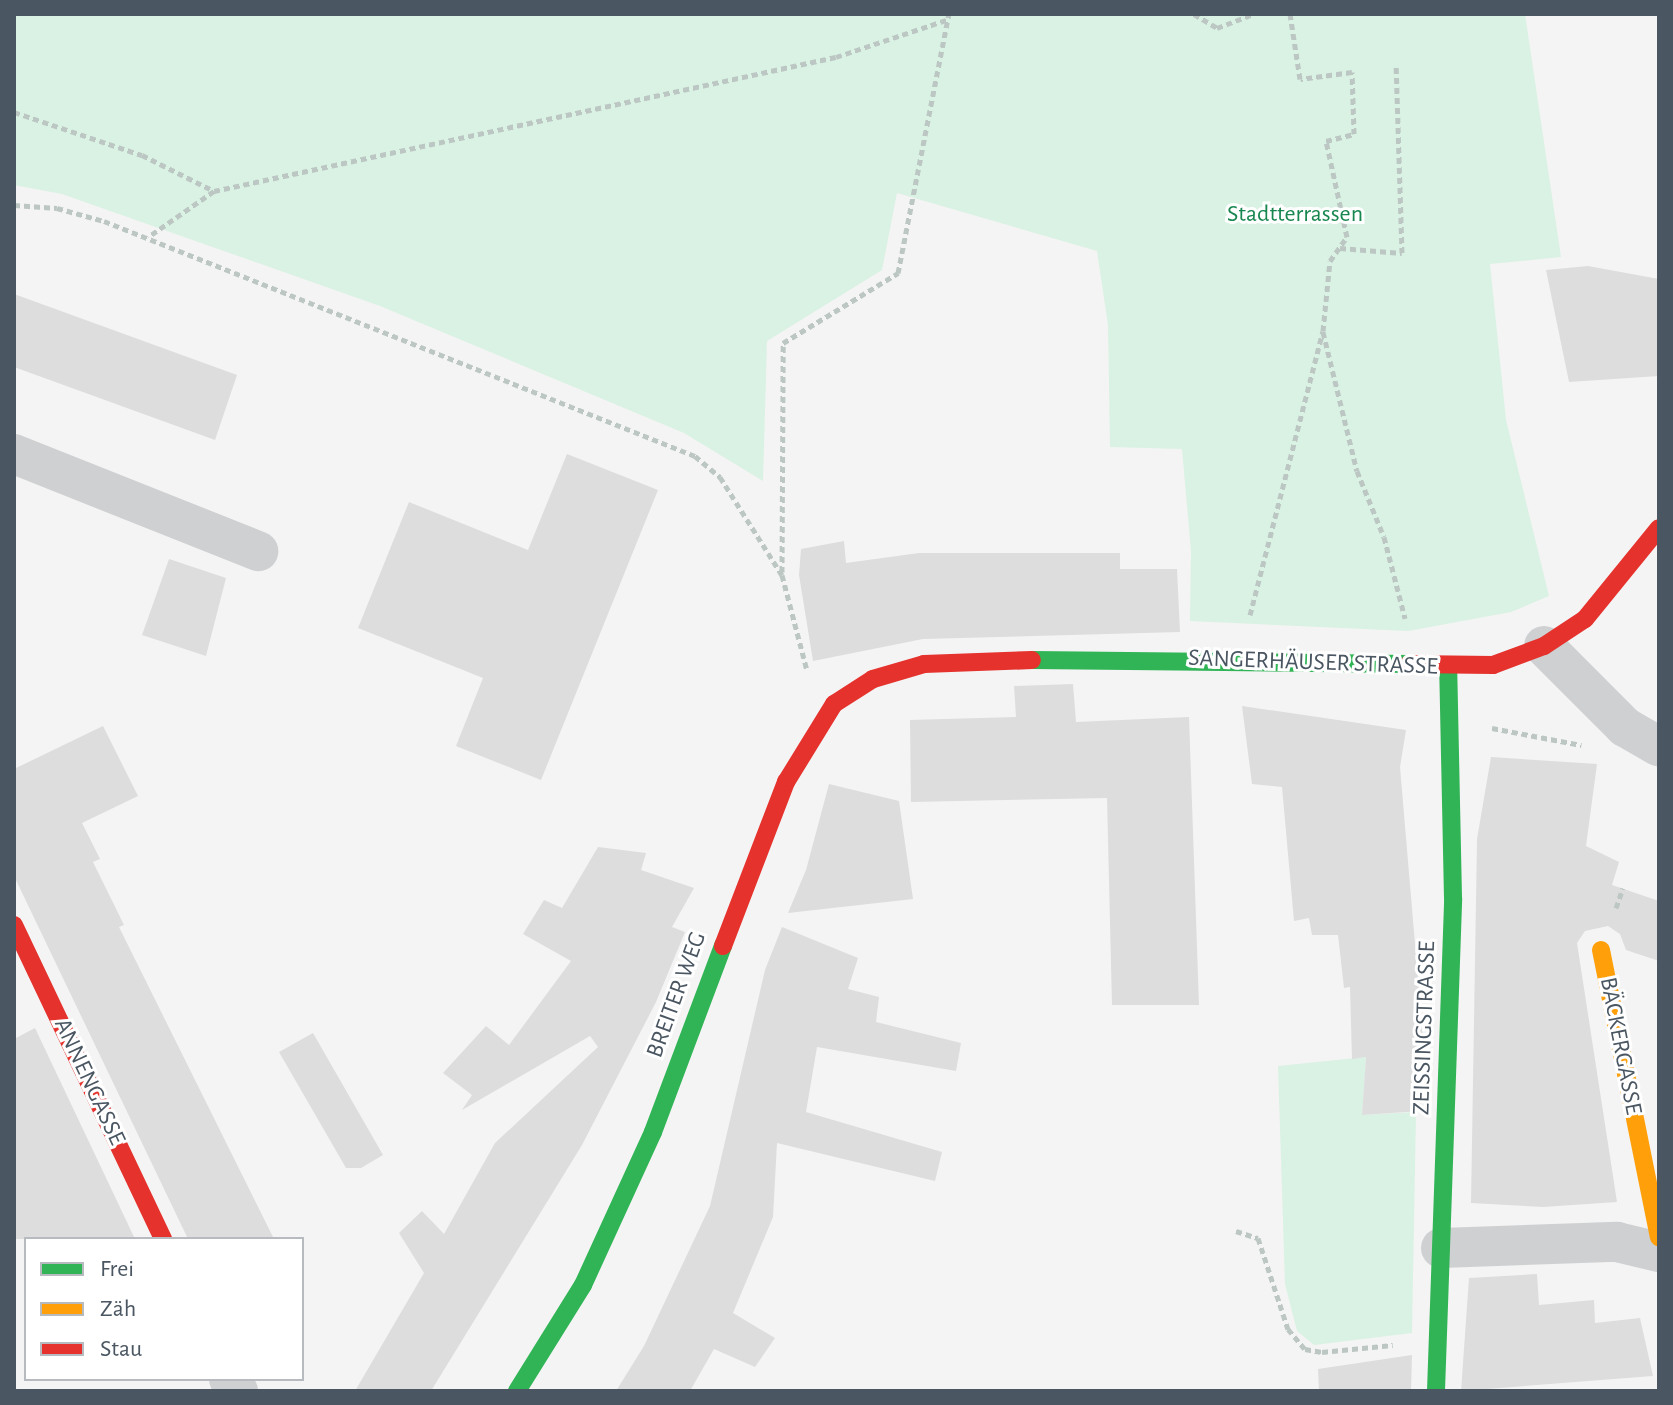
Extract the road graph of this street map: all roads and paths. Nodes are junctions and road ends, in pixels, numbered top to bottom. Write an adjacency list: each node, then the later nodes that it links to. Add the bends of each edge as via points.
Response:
1 (1194, 14): 2 (path, via 1217,28)
2 (1253, 14)
3 (1290, 14): 10 (path, via 1300,79 1352,72 1354,134 1326,141 1345,218 1347,237)
4 (949, 16): 7 (path, via 836,57); 15 (path, via 898,273 783,343)
5 (1396, 66): 10 (path, via 1402,253)
6 (14, 112): 7 (path, via 142,155)
7 (214, 191): 9 (path)
8 (14, 205): 9 (path, via 79,213)
9 (147, 237): 15 (path, via 695,456 720,477)
10 (1340, 248): 11 (path, via 1330,261)
11 (1323, 331): 16 (path, via 1250,616); 17 (path, via 1357,471 1384,537 1406,622)
12 (14, 454): 14 (street)
13 (1659, 528): 18 (main road, SANGERHÄUSER STRASSE, via 1585,619)
14 (258, 551)
15 (782, 575): 21 (path, via 807,669)
16 (1263, 617)
17 (1392, 621)
18 (1544, 646): 20 (main road, SANGERHÄUSER STRASSE, via 1493,665); 22 (street, via 1625,727)
19 (924, 664): 20 (main road, SANGERHÄUSER STRASSE, via 1102,658); 21 (main road, BREITER WEG, via 873,679)
20 (1448, 667): 28 (main road, ZEISSINGSTRASSE, via 1453,898)
21 (834, 704): 31 (main road, BREITER WEG, via 786,782 653,1132 583,1285)
22 (1659, 747)
23 (14, 925): 26 (main road, ANNENGASSE)
24 (1601, 950): 27 (main road, BÄCKERGASSE)
25 (1236, 1231): 30 (path, via 1258,1238 1288,1329 1305,1349 1322,1352)
26 (162, 1237)
27 (1659, 1237)
28 (1441, 1248): 29 (street, via 1617,1242); 30 (main road, ZEISSINGSTRASSE)
29 (1659, 1252)
30 (1438, 1340): 32 (main road, ZEISSINGSTRASSE)
31 (517, 1391)
32 (1436, 1391)

